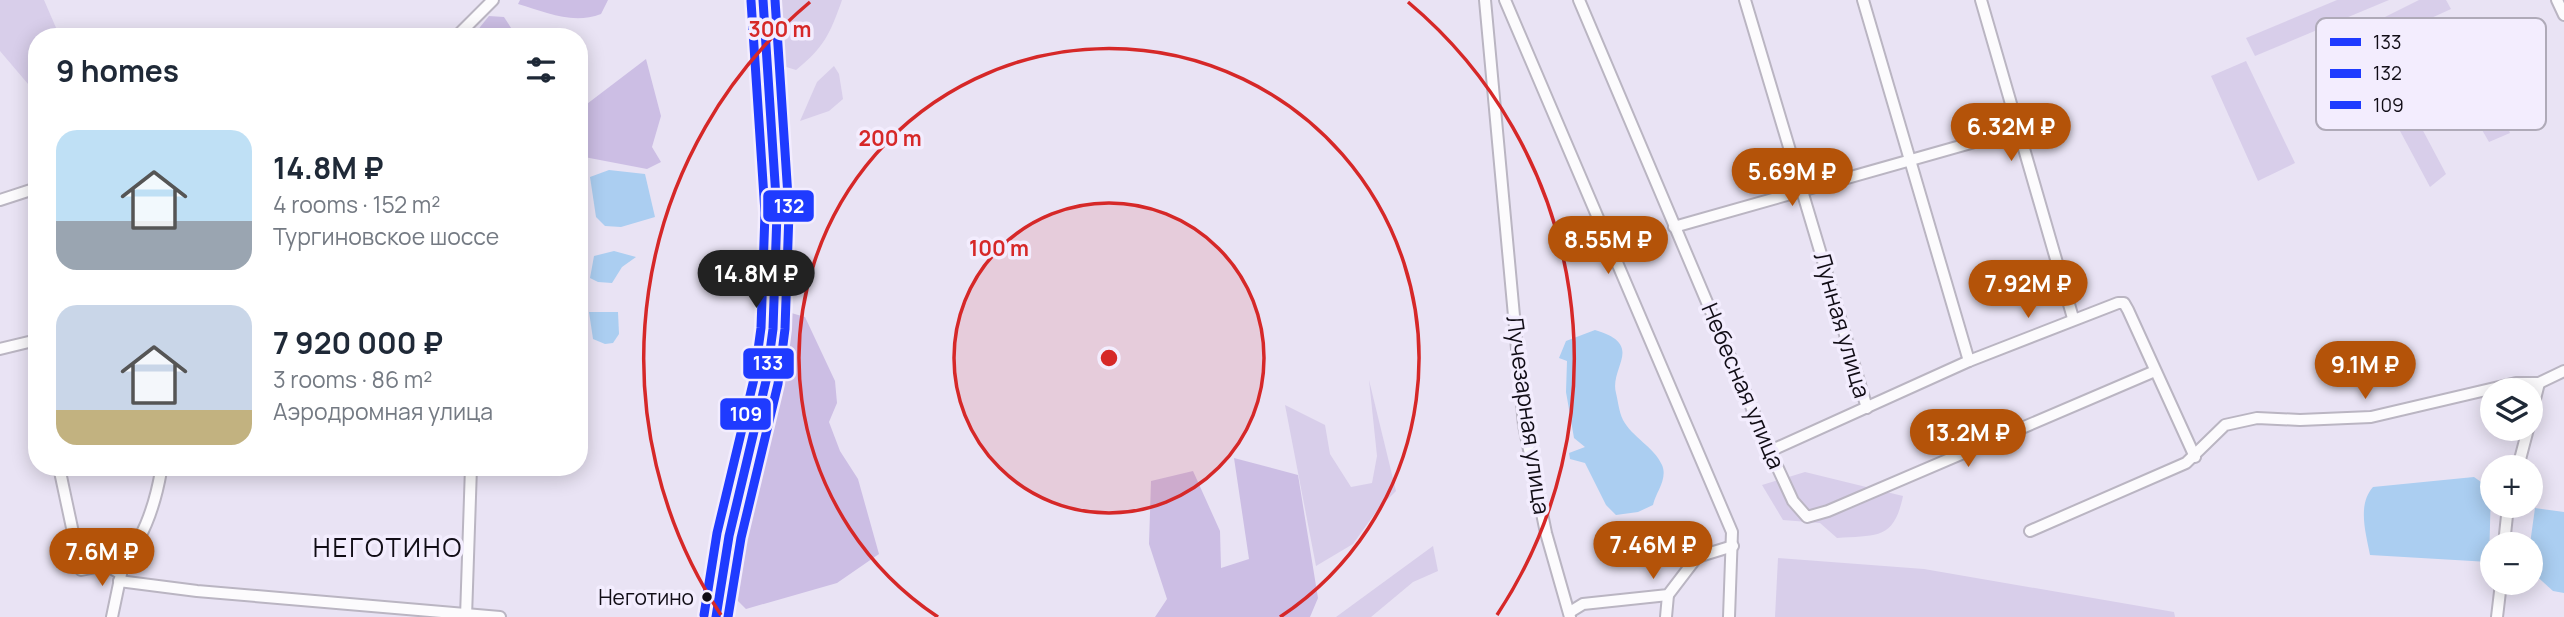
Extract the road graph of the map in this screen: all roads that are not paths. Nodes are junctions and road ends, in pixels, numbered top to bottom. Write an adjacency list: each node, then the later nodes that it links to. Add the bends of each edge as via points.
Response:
1 (493, 0): 11 (street)
2 (763, 0): 41 (main road, via 777,213 773,329)
3 (1485, 0): 37 (street, Лучезарная улица, via 1524,425 1546,533)
4 (1505, 0): 33 (street, via 1728,520)
5 (1578, 0): 17 (street, Небесная улица)
6 (1745, 0): 15 (street, Лунная улица)
7 (1864, 0): 13 (street)
8 (1981, 0): 12 (street)
9 (2557, 0): 10 (street)
10 (2564, 15)
11 (465, 28)
12 (2017, 131): 13 (street); 18 (street)
13 (1910, 161): 15 (street); 21 (street)
14 (28, 191): 16 (street)
15 (1803, 192): 17 (street); 26 (street, Лунная улица)
16 (0, 200)
17 (1674, 227): 27 (street, Небесная улица)
18 (2073, 318): 21 (street); 22 (street, via 2111,303 2124,303)
19 (28, 342): 20 (street)
20 (0, 349)
21 (1969, 361): 26 (street)
22 (2155, 371): 27 (street, Небесная улица, via 1819,515 1807,517 1793,501); 28 (street)
23 (2564, 371): 24 (street)
24 (2543, 381)
25 (2480, 391): 28 (street, via 2371,417 2245,419 2225,425)
26 (1867, 408): 27 (street)
27 (1770, 451)
28 (2195, 457): 32 (street)
29 (61, 476): 34 (street, via 81,570 106,565)
30 (160, 476): 34 (street, via 142,539)
31 (471, 476): 38 (street)
32 (2030, 531)
33 (1733, 547): 35 (street, via 1697,556); 43 (street)
34 (119, 577): 38 (street); 39 (street)
35 (1668, 595): 37 (street, via 1583,604); 42 (street)
36 (2500, 595): 44 (street)
37 (1570, 614)
38 (466, 616): 40 (street)
39 (112, 617)
40 (500, 617)
41 (716, 617)
42 (1667, 617)
43 (1729, 617)
44 (2497, 617)

